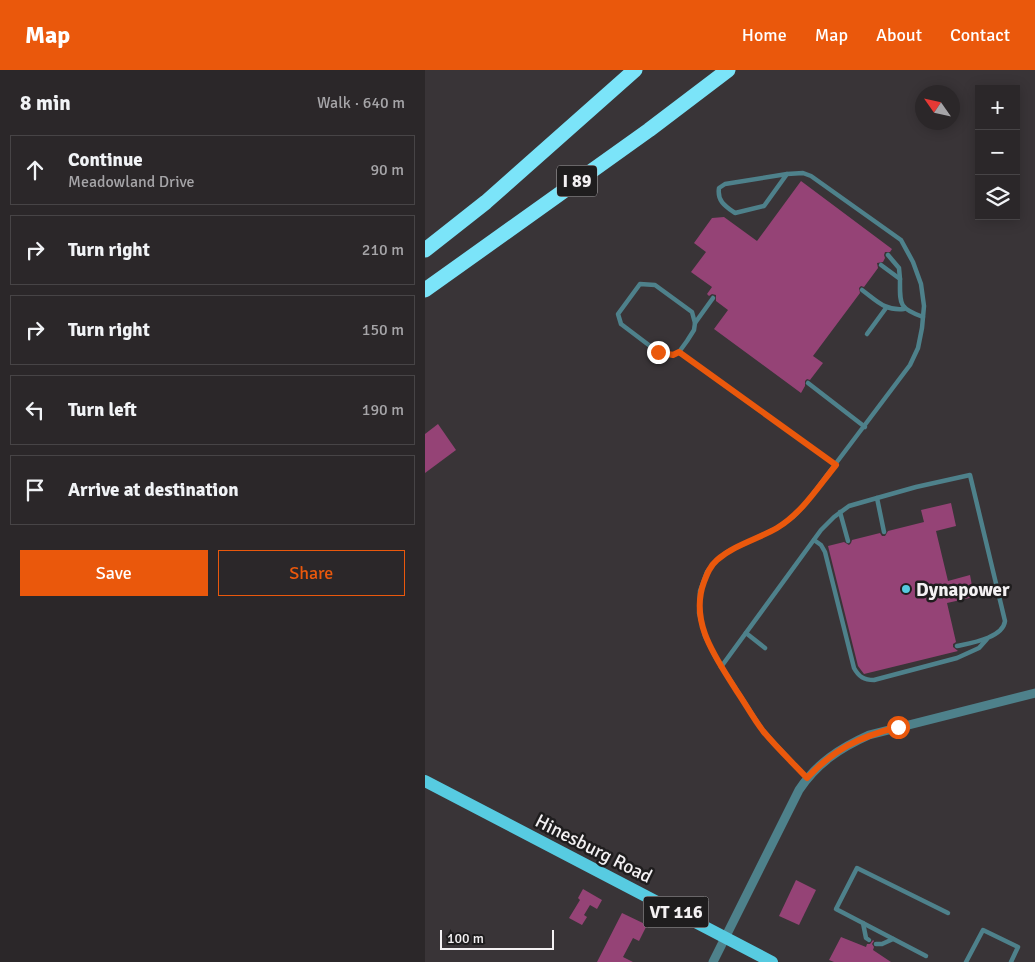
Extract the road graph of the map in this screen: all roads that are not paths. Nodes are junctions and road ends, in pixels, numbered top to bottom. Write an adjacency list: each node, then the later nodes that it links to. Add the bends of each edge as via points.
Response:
1 (635, 70): 4 (highway, I 89, via 485,202)
2 (727, 70): 8 (highway, I 89, via 641,136)
3 (787, 174): 3 (lane, via 725,184 719,188 718,195 721,203 735,212 764,206); 13 (lane, via 811,176 901,240 921,284)
4 (425, 250)
5 (888, 255): 7 (lane, via 899,268)
6 (881, 265): 7 (lane)
7 (900, 279): 12 (lane, via 900,303)
8 (425, 290)
9 (862, 290): 11 (lane)
10 (713, 298): 14 (lane)
11 (886, 308): 12 (lane); 15 (lane)
12 (904, 309): 13 (lane)
13 (923, 317): 18 (lane, via 918,348 910,365)
14 (695, 323): 16 (lane, via 694,330); 16 (lane, via 691,312 655,285 640,284 618,314 621,324 658,352 673,355)
15 (867, 334)
16 (679, 352): 19 (lane)
17 (808, 383): 18 (lane)
18 (865, 427): 19 (lane)
19 (836, 465): 29 (lane, via 793,516 777,528 727,552 707,572 700,592 699,613 705,636)
20 (877, 498): 21 (lane); 22 (lane); 26 (lane, via 970,475 1005,621 1001,630)
21 (840, 512): 23 (lane); 24 (lane)
22 (884, 532)
23 (814, 540): 25 (lane); 26 (lane, via 825,552 854,668 862,678 874,680 957,658 979,648)
24 (848, 541)
25 (746, 634): 28 (lane); 29 (lane)
26 (990, 636): 27 (lane)
27 (957, 646)
28 (765, 648)
29 (721, 667): 31 (lane, via 763,731)
30 (1035, 694): 31 (street, via 869,735 831,755)
31 (807, 778): 35 (street)
32 (425, 781): 35 (main road, Hinesburg Road / VT 116)
33 (948, 913): 34 (lane, via 857,868 836,909)
34 (863, 923): 36 (lane); 37 (lane)
35 (725, 938): 40 (street); 41 (main road, Hinesburg Road / VT 116)
36 (893, 938): 38 (lane); 39 (lane)
37 (869, 940)
38 (876, 944)
39 (926, 956)
40 (713, 962)
41 (772, 962)
42 (967, 962): 43 (lane, via 983,930 1018,948)
43 (1011, 962)

